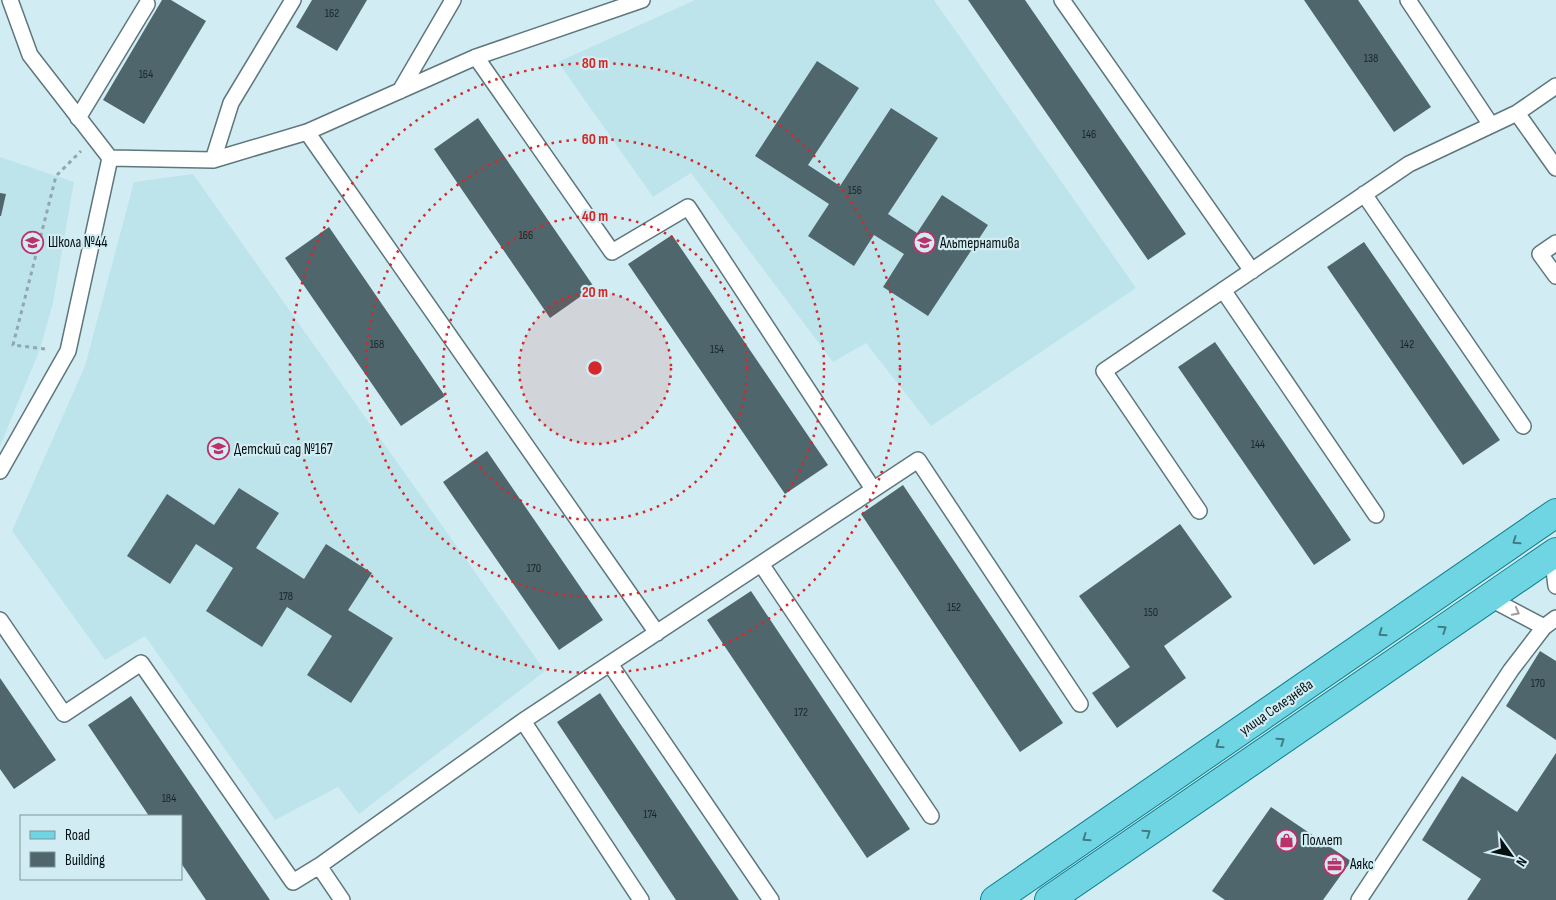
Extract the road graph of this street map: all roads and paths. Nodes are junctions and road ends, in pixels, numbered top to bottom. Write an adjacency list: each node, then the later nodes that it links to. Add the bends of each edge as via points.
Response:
1 (10, 0): 13 (lane, via 30,55)
2 (293, 0): 18 (lane, via 231,103)
3 (453, 0): 11 (lane)
4 (642, 0): 8 (lane)
5 (1062, 0): 22 (lane)
6 (1408, 0): 14 (lane)
7 (147, 4): 13 (lane)
8 (611, 6): 9 (lane)
9 (476, 57): 11 (lane); 28 (lane, via 612,252 688,207)
10 (1556, 86): 12 (lane)
11 (400, 91): 15 (lane)
12 (1517, 113): 14 (lane); 19 (lane)
13 (78, 118): 16 (lane)
14 (1491, 125): 20 (lane, via 1409,164)
15 (307, 132): 18 (lane); 38 (lane)
16 (94, 138): 17 (lane); 25 (path, via 56,176 13,345)
17 (110, 158): 18 (lane); 25 (lane)
18 (214, 160)
19 (1556, 168)
20 (1364, 194): 22 (lane); 26 (lane)
21 (1556, 243): 23 (lane, via 1540,254)
22 (1252, 271): 24 (lane)
23 (1556, 276)
24 (1223, 290): 29 (lane, via 1104,371); 31 (lane)
25 (68, 351): 27 (lane)
26 (1523, 426)
27 (0, 471)
28 (873, 489): 33 (lane); 40 (lane, via 918,460)
29 (1199, 511)
30 (1556, 513): 47 (main road, улица Селезнёва, one-way to 47)
31 (1376, 515)
32 (1554, 553): 34 (lane); 35 (main road, улица Селезнёва)
33 (761, 564): 38 (lane); 42 (lane)
34 (1556, 586)
35 (1489, 598): 37 (lane, one-way to 37); 48 (main road, улица Селезнёва, one-way to 35)
36 (0, 620): 43 (lane, via 64,714 141,663 293,882)
37 (1550, 622): 49 (lane, via 1510,670)
38 (657, 633): 39 (lane)
39 (610, 664): 41 (lane); 46 (lane)
40 (1080, 704)
41 (523, 721): 43 (lane); 45 (lane)
42 (931, 816)
43 (319, 866): 44 (lane)
44 (342, 900)
45 (641, 900)
46 (771, 900)
47 (995, 900)
48 (1049, 900)
49 (1360, 900)

